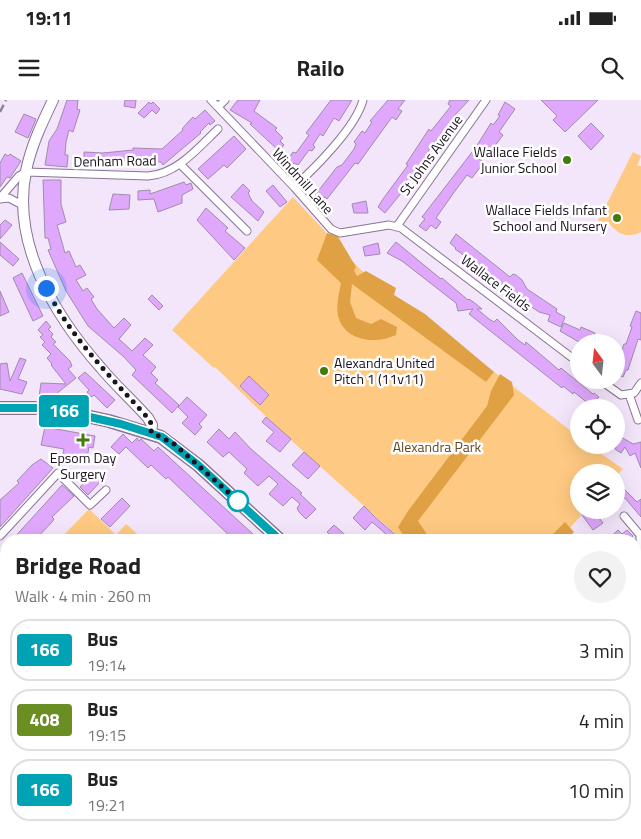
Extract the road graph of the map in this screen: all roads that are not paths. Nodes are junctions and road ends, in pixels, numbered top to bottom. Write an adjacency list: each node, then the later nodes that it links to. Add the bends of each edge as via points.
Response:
1 (53, 100): 9 (main road, via 36,138)
2 (211, 100): 6 (street, Windmill Lane)
3 (225, 100): 6 (street)
4 (363, 100): 10 (street, via 357,114 327,154)
5 (486, 100): 13 (street, St Johns Avenue)
6 (218, 107): 10 (street, Windmill Lane)
7 (218, 130): 8 (street, Denham Road)
8 (180, 164): 9 (street, Denham Road, via 167,172 153,175); 14 (street)
9 (26, 172): 11 (street); 12 (main road)
10 (294, 187): 13 (street, Windmill Lane, via 335,232)
11 (0, 199): 12 (street, via 9,198)
12 (24, 206): 21 (main road, via 34,261 57,310 101,369 148,418)
13 (397, 226): 15 (street, Wallace Fields)
14 (247, 231)
15 (570, 356)
16 (641, 382): 18 (street)
17 (612, 389): 18 (street, via 620,395)
18 (630, 394): 20 (street)
19 (0, 408): 21 (main road, via 49,408)
20 (638, 420)
21 (151, 432): 25 (main road, via 182,451)
22 (106, 490): 24 (street, via 90,504 58,473)
23 (625, 517): 26 (street)
24 (2, 534)
25 (273, 534)
26 (639, 534)

